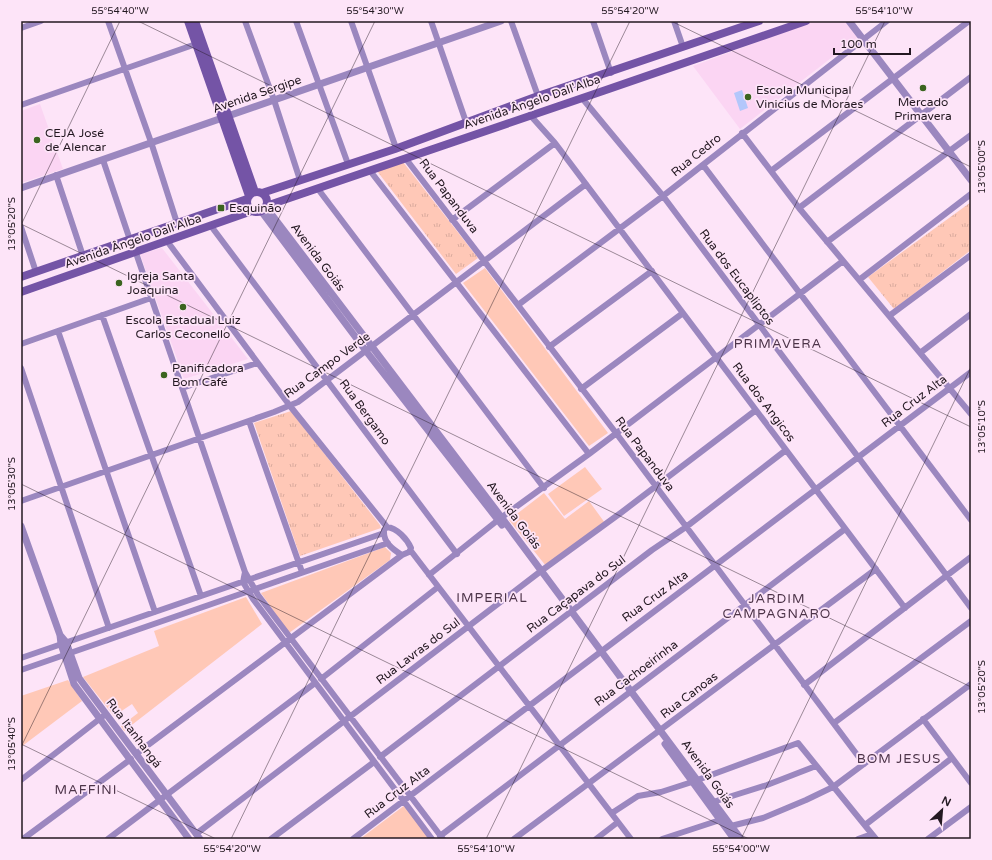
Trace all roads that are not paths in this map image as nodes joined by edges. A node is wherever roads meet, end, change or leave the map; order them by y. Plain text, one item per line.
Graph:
1 (41, 21) edge
2 (108, 21) edge
3 (188, 21) edge
4 (195, 21) edge
5 (245, 21) edge
6 (296, 21) edge
7 (351, 21) edge
8 (431, 21) edge
9 (501, 21) edge
10 (511, 21) edge
11 (593, 21) edge
12 (674, 21) edge
13 (806, 21) edge
14 (849, 21) edge
15 (887, 21) edge
16 (969, 21) edge
17 (756, 22) edge
18 (21, 28) edge
19 (863, 40) junction
20 (438, 42) junction
21 (196, 44) junction
22 (683, 47) junction
23 (629, 66) junction
24 (367, 67) junction
25 (125, 68) junction
26 (611, 73) junction
27 (971, 77) edge
28 (893, 79) junction
29 (632, 80) junction
30 (579, 83) junction
31 (319, 85) junction
32 (538, 96) junction
33 (582, 98) junction
34 (274, 100) junction
35 (21, 105) edge
36 (530, 115) junction
37 (921, 115) junction
38 (225, 117) junction
39 (466, 122) junction
40 (742, 133) junction
41 (971, 135) edge
42 (151, 142) junction
43 (555, 143) junction
44 (396, 148) junction
45 (949, 151) junction
46 (374, 156) junction
47 (406, 159) junction
48 (103, 160) junction
49 (348, 164) junction
50 (703, 165) junction
51 (771, 171) junction
52 (371, 172) junction
53 (56, 175) junction
54 (300, 180) junction
55 (971, 180) edge
56 (586, 184) junction
57 (21, 188) edge
58 (318, 189) junction
59 (971, 194) edge
60 (253, 195) junction
61 (663, 196) junction
62 (264, 208) junction
63 (799, 208) junction
64 (252, 211) junction
65 (452, 220) junction
66 (177, 223) junction
67 (211, 226) junction
68 (21, 227) edge
69 (619, 229) junction
70 (130, 240) junction
71 (167, 241) junction
72 (827, 242) junction
73 (136, 253) junction
74 (971, 255) edge
75 (83, 256) junction
76 (485, 261) junction
77 (843, 261) junction
78 (652, 271) junction
79 (36, 272) junction
80 (21, 277) edge
81 (859, 280) junction
82 (456, 282) junction
83 (21, 292) edge
84 (800, 293) junction
85 (151, 298) junction
86 (518, 305) junction
87 (682, 313) junction
88 (971, 314) edge
89 (102, 315) junction
90 (413, 315) junction
91 (889, 316) junction
92 (759, 324) junction
93 (58, 331) junction
94 (21, 344) edge
95 (549, 347) junction
96 (369, 349) junction
97 (920, 353) junction
98 (715, 356) junction
99 (257, 362) junction
100 (21, 368) edge
101 (971, 372) edge
102 (328, 381) junction
103 (182, 388) junction
104 (949, 388) junction
105 (581, 389) junction
106 (290, 406) junction
107 (756, 410) junction
108 (971, 414) edge
109 (249, 421) junction
110 (900, 425) junction
111 (616, 433) junction
112 (200, 438) junction
113 (786, 450) junction
114 (589, 454) junction
115 (152, 455) junction
116 (858, 457) junction
117 (106, 471) junction
118 (655, 486) junction
119 (61, 487) junction
120 (544, 488) junction
121 (815, 489) junction
122 (21, 501) edge
123 (500, 519) junction
124 (971, 520) edge
125 (21, 526) edge
126 (686, 527) junction
127 (845, 529) junction
128 (385, 530) junction
129 (388, 543) junction
130 (410, 551) junction
131 (402, 554) junction
132 (457, 554) junction
133 (971, 557) edge
134 (299, 562) junction
135 (715, 566) junction
136 (876, 569) junction
137 (245, 572) junction
138 (302, 572) junction
139 (539, 572) junction
140 (429, 575) junction
141 (946, 576) junction
142 (250, 579) junction
143 (243, 582) junction
144 (438, 587) junction
145 (255, 589) junction
146 (248, 591) junction
147 (202, 596) junction
148 (256, 597) junction
149 (744, 605) junction
150 (906, 608) junction
151 (971, 608) edge
152 (155, 612) junction
153 (570, 613) junction
154 (971, 620) edge
155 (470, 626) junction
156 (109, 628) junction
157 (291, 638) junction
158 (64, 643) junction
159 (284, 643) junction
160 (774, 646) junction
161 (599, 652) junction
162 (67, 654) junction
163 (21, 658) edge
164 (500, 665) junction
165 (21, 670) edge
166 (321, 678) junction
167 (315, 683) junction
168 (804, 685) junction
169 (969, 685) edge
170 (629, 692) junction
171 (971, 693) edge
172 (529, 706) junction
173 (103, 715) junction
174 (349, 717) junction
175 (923, 719) junction
176 (343, 722) junction
177 (834, 723) junction
178 (658, 731) junction
179 (558, 744) junction
180 (134, 756) junction
181 (380, 757) junction
182 (952, 758) junction
183 (374, 762) junction
184 (864, 764) junction
185 (816, 766) junction
186 (21, 780) edge
187 (695, 781) junction
188 (588, 783) junction
189 (971, 783) edge
190 (833, 787) junction
191 (410, 796) junction
192 (164, 797) junction
193 (403, 801) junction
194 (713, 802) junction
195 (971, 808) edge
196 (612, 813) junction
197 (720, 820) junction
198 (618, 822) junction
199 (865, 825) junction
200 (731, 826) junction
201 (198, 836) edge
202 (874, 836) edge
203 (441, 837) edge
204 (188, 838) edge
205 (23, 839) edge
206 (108, 839) edge
207 (271, 839) edge
208 (353, 839) edge
209 (432, 839) edge
210 (514, 839) edge
211 (596, 839) edge
212 (631, 839) edge
213 (662, 839) edge
214 (734, 839) edge
215 (741, 839) edge
216 (858, 839) edge
217 (928, 839) edge

1 - 18 street
2 - 25 street
3 - 21 main road
4 - 38 main road
5 - 34 street
6 - 31 street
7 - 24 street
8 - 20 street
9 - 20 street, Avenida Sergipe
10 - 32 street
11 - 26 street
12 - 22 street
13 - 29 main road, Avenida Ângelo Dall'Alba
14 - 19 street
15 - 19 street, Rua Cedro
16 - 28 street
17 - 22 main road, Avenida Ângelo Dall'Alba
19 - 28 street
19 - 40 street, Rua Cedro
20 - 24 street, Avenida Sergipe
20 - 39 street
21 - 25 street
21 - 38 main road
22 - 23 main road, Avenida Ângelo Dall'Alba
23 - 26 main road, Avenida Ângelo Dall'Alba
23 - 29 main road
24 - 31 street, Avenida Sergipe
24 - 44 street
25 - 35 street
25 - 42 street
26 - 30 main road, Avenida Ângelo Dall'Alba
27 - 37 street
28 - 37 street
28 - 51 street
29 - 33 main road, Avenida Ângelo Dall'Alba
30 - 32 main road, Avenida Ângelo Dall'Alba
30 - 33 main road
31 - 34 street, Avenida Sergipe
31 - 49 street
32 - 39 main road, Avenida Ângelo Dall'Alba
33 - 36 main road, Avenida Ângelo Dall'Alba
33 - 61 street, Rua dos Eucapliptos
34 - 38 street, Avenida Sergipe
34 - 54 street
36 - 43 street, Rua dos Angicos
36 - 47 main road, Avenida Ângelo Dall'Alba
37 - 45 street
37 - 63 street
38 - 42 street, Avenida Sergipe
38 - 60 main road
39 - 44 main road, Avenida Ângelo Dall'Alba
40 - 50 street, Rua Cedro
40 - 51 street
41 - 45 street
42 - 48 street, Avenida Sergipe
42 - 66 street
43 - 56 street, Rua dos Angicos
43 - 65 street
44 - 46 main road, Avenida Ângelo Dall'Alba
45 - 55 street
45 - 72 street
46 - 49 main road, Avenida Ângelo Dall'Alba
46 - 52 main road
47 - 52 main road, Avenida Ângelo Dall'Alba
47 - 65 street, Rua Papanduva
48 - 53 street, Avenida Sergipe
48 - 70 street
49 - 54 main road, Avenida Ângelo Dall'Alba
50 - 61 street, Rua Cedro
50 - 84 street
51 - 63 street
52 - 58 main road, Avenida Ângelo Dall'Alba
52 - 82 street
53 - 57 street, Avenida Sergipe
53 - 75 street
54 - 60 main road, Avenida Ângelo Dall'Alba
56 - 69 street, Rua dos Angicos
56 - 76 street, Rua Campo Verde
58 - 62 main road, Avenida Ângelo Dall'Alba
58 - 90 street
59 - 81 street
60 - 62 main road
60 - 64 main road
60 - 66 main road, Avenida Ângelo Dall'Alba
61 - 69 street, Rua Cedro
61 - 92 street, Rua dos Eucapliptos
62 - 64 main road, Avenida Ângelo Dall'Alba
62 - 96 street, Avenida Goiás
63 - 72 street
64 - 67 main road, Avenida Ângelo Dall'Alba
65 - 76 street, Rua Papanduva
66 - 70 main road, Avenida Ângelo Dall'Alba
67 - 71 main road, Avenida Ângelo Dall'Alba
67 - 102 street, Rua Bergamo
68 - 79 street
69 - 78 street, Rua dos Angicos
69 - 86 street, Rua Cedro
70 - 73 main road
70 - 75 main road, Avenida Ângelo Dall'Alba
71 - 73 main road, Avenida Ângelo Dall'Alba
71 - 99 street
72 - 77 street
73 - 83 main road, Avenida Ângelo Dall'Alba
73 - 85 street
74 - 91 street
75 - 79 main road, Avenida Ângelo Dall'Alba
76 - 82 street, Rua Campo Verde
76 - 86 street, Rua Papanduva
77 - 81 street
77 - 84 street
78 - 87 street, Rua dos Angicos
78 - 95 street
79 - 80 main road, Avenida Ângelo Dall'Alba
81 - 91 street
82 - 90 street, Rua Campo Verde
82 - 114 street
84 - 92 street
84 - 110 street
85 - 89 street
85 - 103 street
86 - 95 street, Rua Papanduva
87 - 98 street, Rua dos Angicos
87 - 105 street
88 - 97 street
89 - 93 street
89 - 115 street
90 - 96 street, Rua Campo Verde
90 - 120 street
91 - 97 street
92 - 98 street
92 - 116 street, Rua dos Eucapliptos
93 - 94 street
93 - 117 street
95 - 105 street, Rua Papanduva
96 - 102 street, Rua Campo Verde
96 - 123 street, Avenida Goiás
97 - 104 street
98 - 107 street, Rua dos Angicos
98 - 111 street
99 - 103 street
99 - 106 street
100 - 119 street
101 - 104 street, Rua Cruz Alta
102 - 106 street, Rua Campo Verde
102 - 132 street, Rua Bergamo
103 - 112 street
104 - 108 street
104 - 110 street, Rua Cruz Alta
105 - 111 street, Rua Papanduva
106 - 109 street, Rua Campo Verde
106 - 128 street
107 - 113 street, Rua dos Angicos
107 - 118 street, Rua Lavras do Sul
109 - 112 street, Rua Campo Verde
109 - 134 street
110 - 116 street, Rua Cruz Alta
110 - 124 street
111 - 114 street
111 - 118 street, Rua Papanduva
112 - 115 street, Rua Campo Verde
112 - 137 street
113 - 121 street, Rua dos Angicos
113 - 126 street, Rua Caçapava do Sul
114 - 120 street
115 - 117 street, Rua Campo Verde
115 - 147 street
116 - 121 street, Rua Cruz Alta
116 - 141 street, Rua dos Eucapliptos
117 - 119 street, Rua Campo Verde
117 - 152 street
118 - 126 street, Rua Papanduva
118 - 139 street, Rua Lavras do Sul
119 - 122 street, Rua Campo Verde
119 - 156 street
120 - 123 street
121 - 127 street, Rua dos Angicos
121 - 135 street, Rua Cruz Alta
123 - 132 street
123 - 139 street, Avenida Goiás
125 - 158 street, Rua Itanhangá
126 - 135 street, Rua Papanduva
126 - 153 street, Rua Caçapava do Sul
127 - 136 street, Rua dos Angicos
127 - 149 street, Rua Cachoeirinha
128 - 129 street
128 - 130 street
128 - 134 street
129 - 131 street
129 - 138 street
130 - 131 street
130 - 140 street
131 - 157 street
132 - 140 street
133 - 141 street
134 - 138 street
134 - 142 street
135 - 149 street, Rua Papanduva
135 - 161 street, Rua Cruz Alta
136 - 150 street, Rua dos Angicos
136 - 160 street, Rua Canoas
137 - 142 street
137 - 143 street
138 - 145 street
139 - 153 street, Avenida Goiás
139 - 155 street, Rua Lavras do Sul
140 - 144 street
141 - 150 street
141 - 151 street, Rua dos Eucapliptos
142 - 143 street
142 - 145 street
143 - 146 street
143 - 147 street
144 - 155 street
144 - 166 street
145 - 146 street
145 - 148 street
146 - 148 street
146 - 162 street
147 - 152 street
148 - 157 street
148 - 159 street
149 - 160 street, Rua Papanduva
149 - 170 street, Rua Cachoeirinha
150 - 168 street
152 - 156 street
153 - 161 street, Avenida Goiás
153 - 164 street, Rua Caçapava do Sul
154 - 177 street
155 - 164 street
155 - 174 street, Rua Lavras do Sul
156 - 158 street
157 - 159 street
157 - 166 street
158 - 162 street, Rua Itanhangá
158 - 163 street
159 - 167 street
159 - 180 street
160 - 168 street, Rua Papanduva
160 - 178 street, Rua Canoas
161 - 170 street, Avenida Goiás
161 - 172 street, Rua Cruz Alta
162 - 165 street
162 - 173 street, Rua Itanhangá
164 - 172 street
164 - 181 street, Rua Caçapava do Sul
166 - 174 street
167 - 176 street
167 - 192 street
168 - 177 street, Rua Papanduva
169 - 171 street
169 - 175 street
170 - 178 street, Avenida Goiás
170 - 179 street, Rua Cachoeirinha
172 - 179 street
172 - 191 street, Rua Cruz Alta
173 - 180 street, Rua Itanhangá
173 - 186 street
174 - 176 street, Rua Lavras do Sul
174 - 181 street
175 - 182 street
175 - 184 street
176 - 183 street
176 - 201 street, Rua Lavras do Sul
177 - 184 street, Rua Papanduva
178 - 187 street, Avenida Goiás
178 - 188 street, Rua Canoas
179 - 188 street
179 - 203 street, Rua Cachoeirinha
180 - 192 street, Rua Itanhangá
180 - 205 street
181 - 191 street
182 - 189 street
182 - 199 street
183 - 193 street
183 - 207 street
184 - 190 street
185 - 187 street
185 - 190 street
185 - 194 street
187 - 194 street, Avenida Goiás
187 - 196 street
187 - 197 street, Avenida Goiás
188 - 196 street
188 - 210 street, Rua Canoas
190 - 199 street
190 - 200 street
191 - 193 street, Rua Cruz Alta
191 - 203 street
192 - 201 street, Rua Itanhangá
192 - 204 street, Rua Itanhangá
192 - 206 street
193 - 208 street, Rua Cruz Alta
193 - 209 street
194 - 200 street, Avenida Goiás
195 - 217 street
196 - 198 street
197 - 213 street
197 - 214 street, Avenida Goiás
198 - 211 street
198 - 212 street
199 - 202 street
200 - 215 street, Avenida Goiás
202 - 216 street

